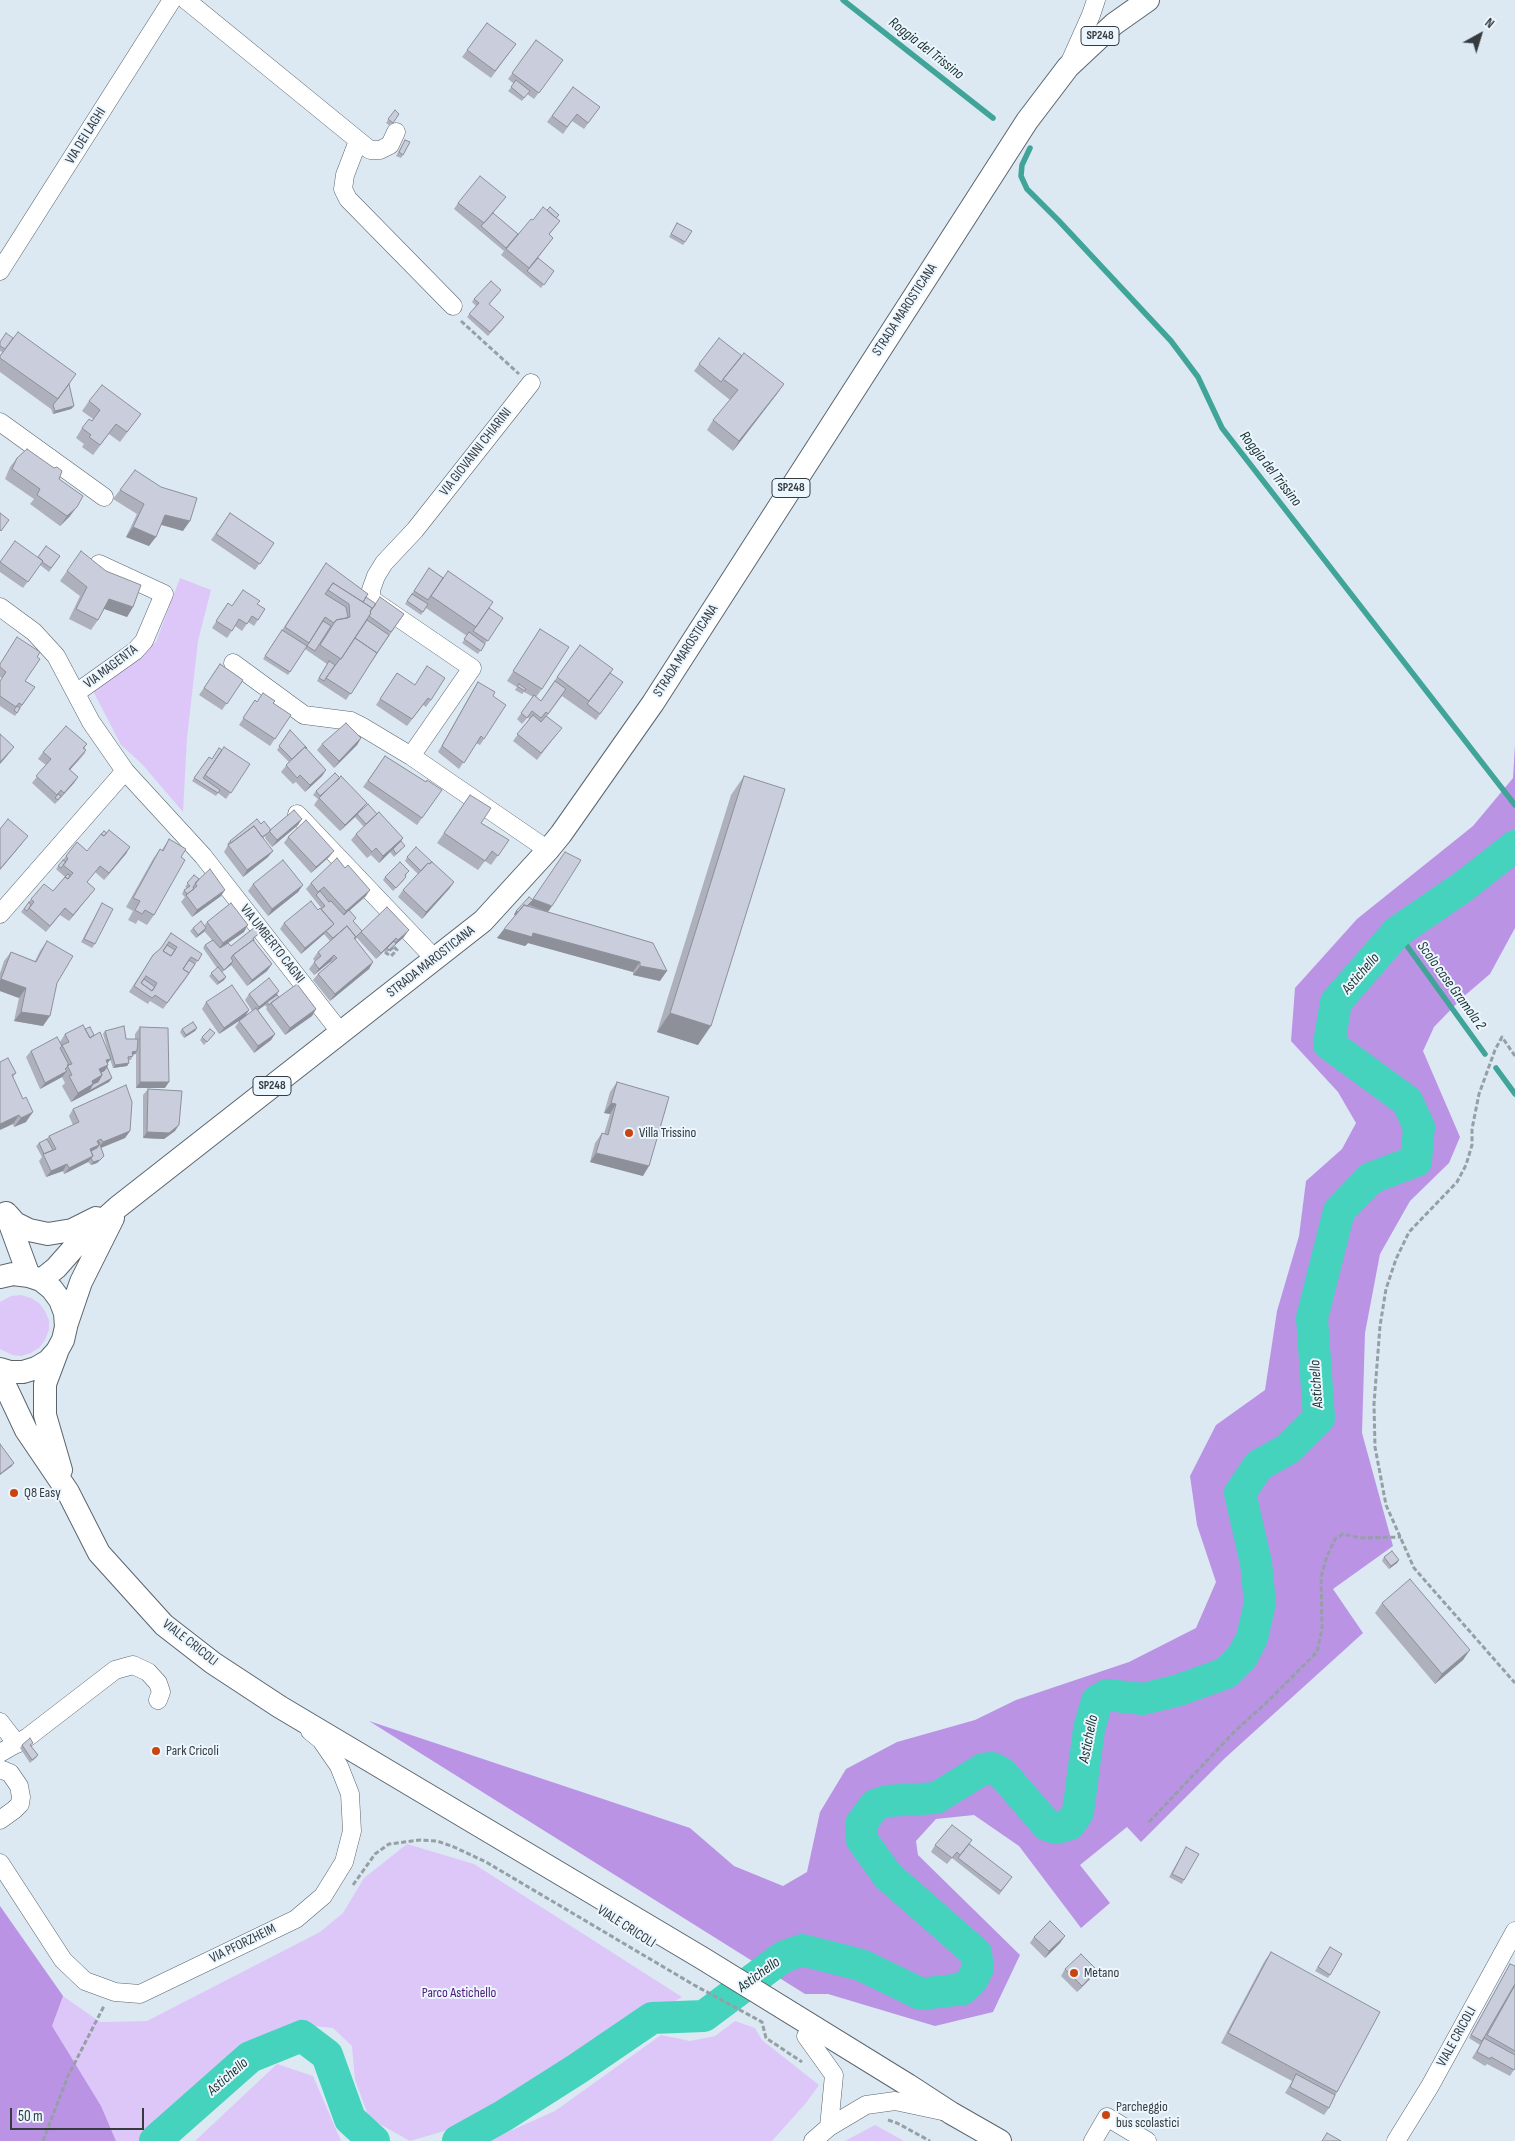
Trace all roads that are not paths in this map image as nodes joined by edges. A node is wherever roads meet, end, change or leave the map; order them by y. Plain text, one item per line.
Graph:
1 (172, 0) edge
2 (186, 0) edge
3 (1096, 0) edge
4 (1136, 2) edge
5 (1068, 67) junction
6 (396, 132) dead end
7 (358, 140) junction
8 (0, 271) edge
9 (453, 306) road end
10 (531, 383) road end
11 (0, 422) edge
12 (104, 497) dead end
13 (99, 564) edge
14 (0, 607) edge
15 (233, 662) dead end
16 (76, 693) junction
17 (411, 756) junction
18 (125, 771) junction
19 (297, 814) edge
20 (548, 850) junction
21 (203, 856) joint
22 (0, 914) edge
23 (435, 959) junction
24 (341, 1033) junction
25 (118, 1208) junction
26 (4, 1210) edge
27 (0, 1277) edge
28 (35, 1278) junction
29 (66, 1327) junction
30 (57, 1351) junction
31 (0, 1369) edge
32 (0, 1375) edge
33 (68, 1492) junction
34 (158, 1700) dead end
35 (280, 1707) junction
36 (0, 1722) edge
37 (6, 1749) edge
38 (0, 1769) edge
39 (0, 1820) edge
40 (0, 1863) edge
41 (1515, 1931) edge
42 (760, 2009) junction
43 (806, 2036) junction
44 (908, 2085) junction
45 (951, 2113) junction
46 (829, 2127) junction
47 (813, 2141) edge
48 (1000, 2141) edge
49 (1093, 2141) edge
50 (1147, 2141) edge
51 (1396, 2141) edge

1 - 8 street, VIA DEI LAGHI
2 - 7 street
3 - 5 street
4 - 5 main road, STRADA MAROSTICANA / SP248
5 - 20 main road, STRADA MAROSTICANA / SP248
6 - 7 street
7 - 9 street
10 - 17 street, VIA GIOVANNI CHIARINI
11 - 12 street
13 - 16 street, VIA MAGENTA
14 - 16 street, VIA MAGENTA
15 - 17 street
16 - 18 street, VIA MAGENTA
17 - 20 street
18 - 21 street, VIA MAGENTA
18 - 22 street
19 - 23 street
20 - 23 main road, STRADA MAROSTICANA / SP248
21 - 24 street, VIA UMBERTO CAGNI
23 - 24 main road, STRADA MAROSTICANA / SP248
24 - 25 main road, STRADA MAROSTICANA / SP248
25 - 26 main road, STRADA MAROSTICANA
25 - 28 main road, STRADA MAROSTICANA / SP248
25 - 29 main road, STRADA MAROSTICANA / SP248
26 - 28 main road
27 - 28 main road
28 - 29 main road
29 - 30 main road, SP248
30 - 31 main road, SP248
30 - 33 main road, VIALE CRICOLI
32 - 33 main road, VIALE CRICOLI
33 - 35 main road, VIALE CRICOLI
34 - 37 street
35 - 40 street, VIA PFORZHEIM
35 - 42 main road, VIALE CRICOLI
36 - 37 street
38 - 39 street
41 - 51 street, VIALE CRICOLI
42 - 43 main road, VIALE CRICOLI
42 - 44 main road, VIALE CRICOLI
43 - 44 main road, VIALE CRICOLI
43 - 46 street
44 - 45 main road, VIALE CRICOLI
45 - 46 street
45 - 48 main road, VIALE CRICOLI
46 - 47 street
49 - 50 street

